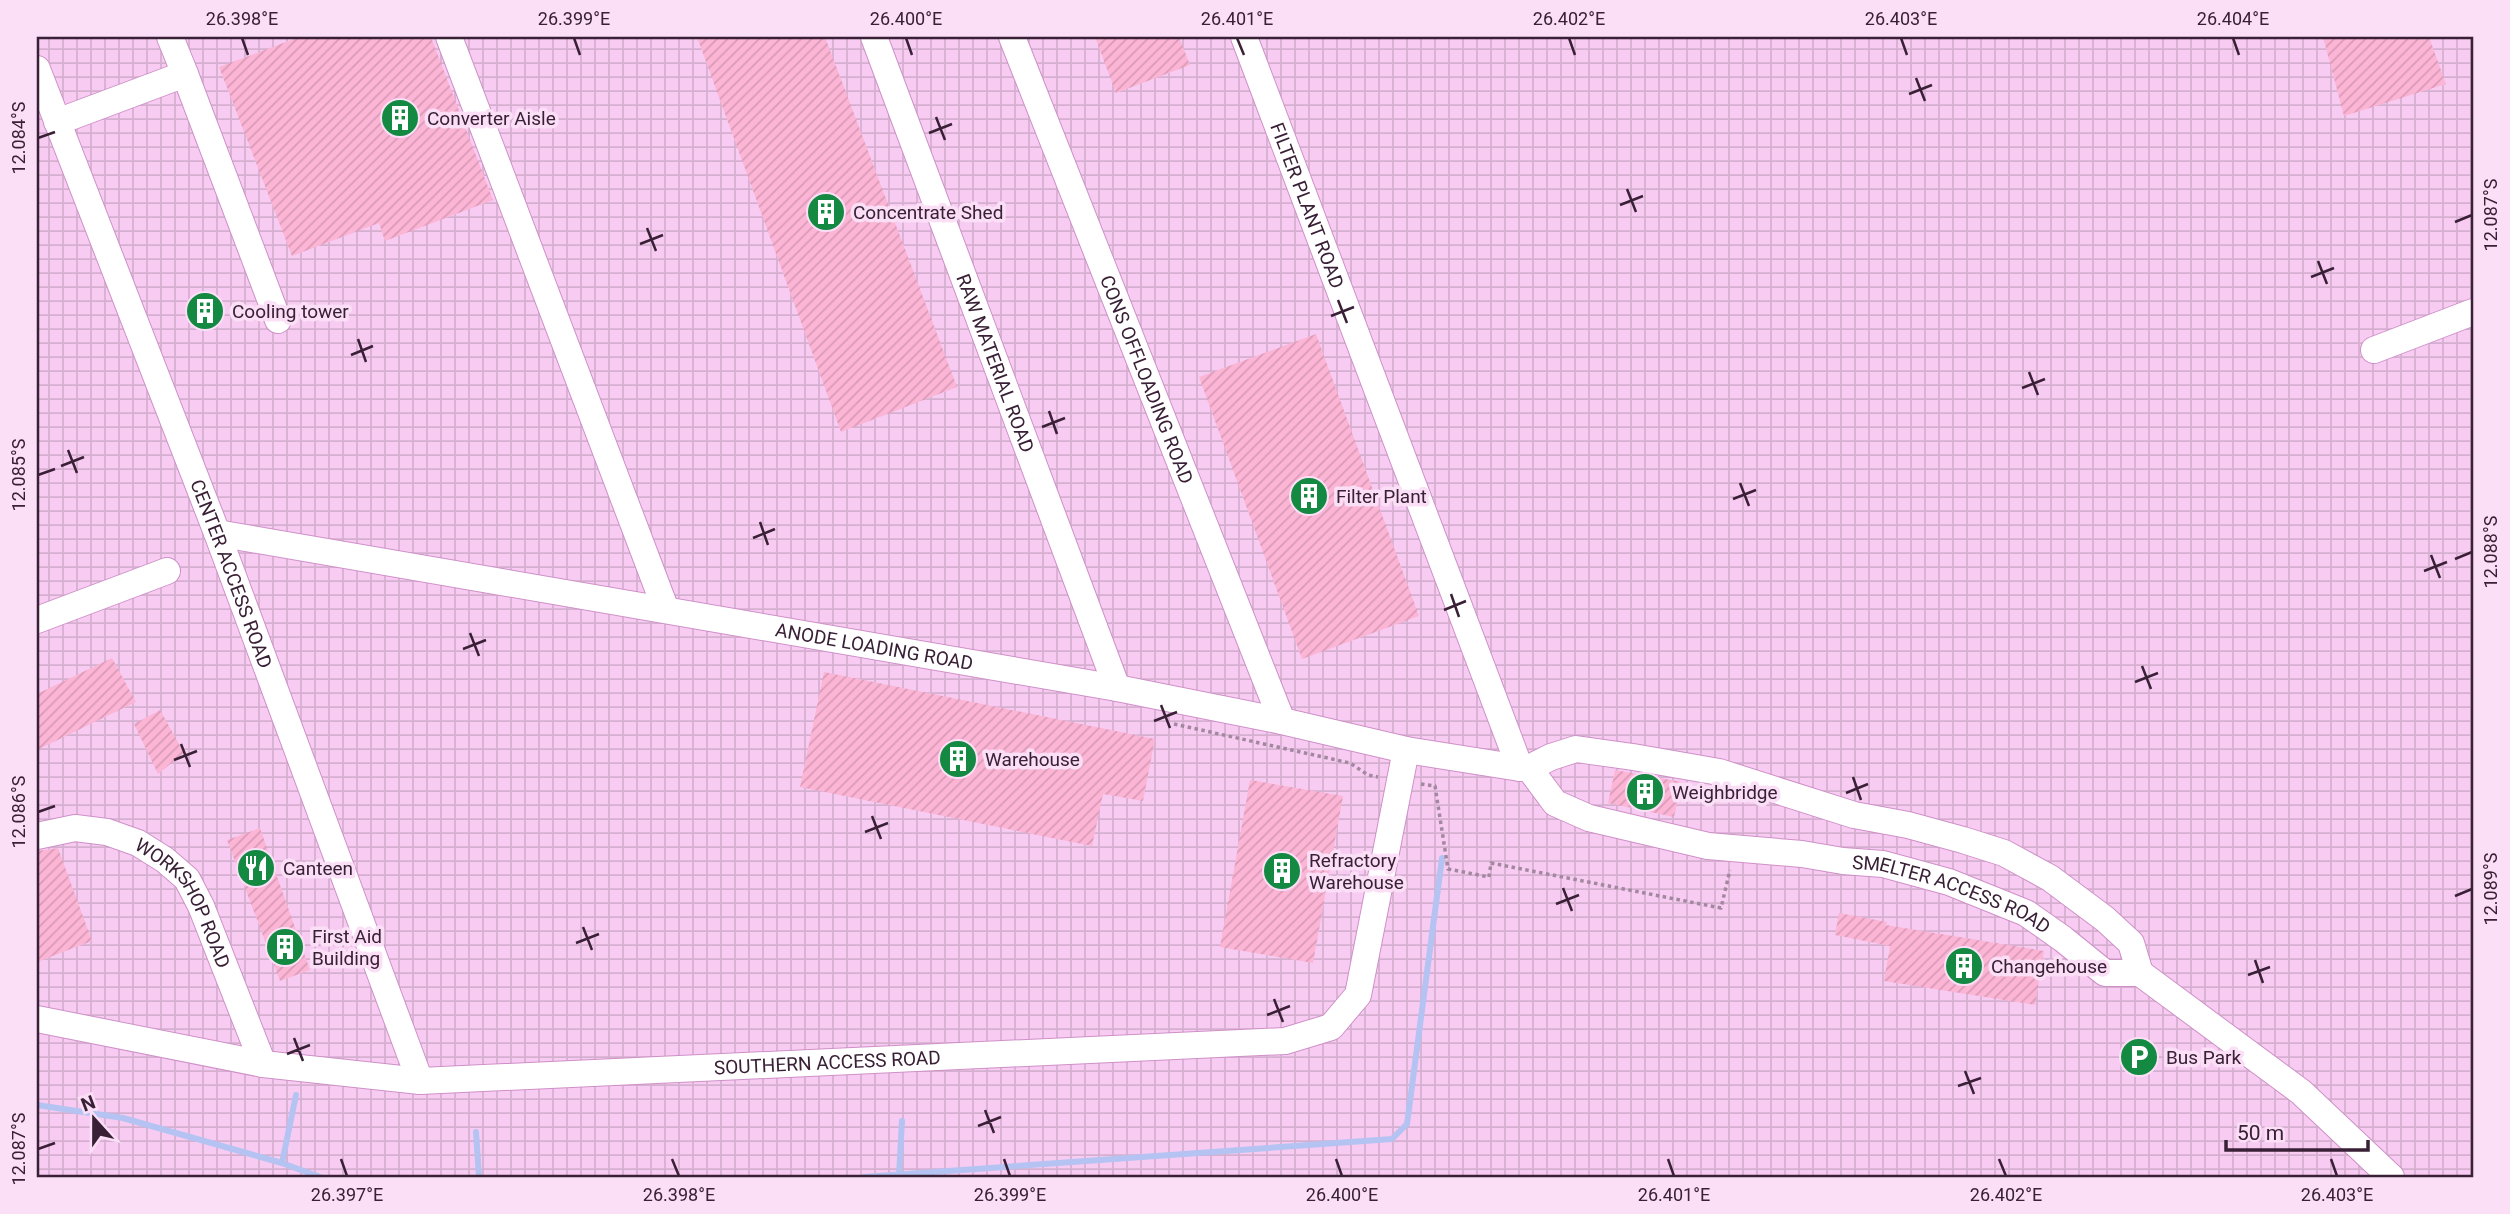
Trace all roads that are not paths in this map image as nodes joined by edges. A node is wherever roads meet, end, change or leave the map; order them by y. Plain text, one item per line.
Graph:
1 (170, 37) edge
2 (449, 37) edge
3 (874, 37) edge
4 (1012, 37) edge
5 (1244, 37) edge
6 (37, 69) edge
7 (184, 74) junction
8 (57, 122) junction
9 (2473, 312) edge
10 (278, 320) dead end
11 (2374, 349) dead end
12 (217, 533) junction
13 (167, 571) dead end
14 (666, 611) junction
15 (37, 620) edge
16 (1117, 688) junction
17 (1282, 721) junction
18 (1406, 750) junction
19 (1524, 768) junction
20 (37, 836) edge
21 (2140, 972) junction
22 (37, 1019) edge
23 (262, 1064) junction
24 (421, 1082) junction
25 (2391, 1177) edge

1 - 7 lane
2 - 14 lane
3 - 16 lane, RAW MATERIAL ROAD
4 - 17 lane, CONS OFFLOADING ROAD
5 - 19 lane, FILTER PLANT ROAD
6 - 8 lane, CENTER ACCESS ROAD
7 - 8 lane
7 - 10 lane
8 - 12 lane, CENTER ACCESS ROAD
9 - 11 lane
12 - 14 lane, ANODE LOADING ROAD
12 - 24 lane, CENTER ACCESS ROAD
13 - 15 lane
14 - 16 lane, ANODE LOADING ROAD
16 - 17 lane, ANODE LOADING ROAD
17 - 18 lane, ANODE LOADING ROAD
18 - 19 lane, ANODE LOADING ROAD
18 - 24 lane, SOUTHERN ACCESS ROAD
19 - 21 lane, SMELTER ACCESS ROAD
19 - 21 lane
20 - 23 lane, WORKSHOP ROAD
21 - 25 lane
22 - 23 lane, SOUTHERN ACCESS ROAD
23 - 24 lane, SOUTHERN ACCESS ROAD

